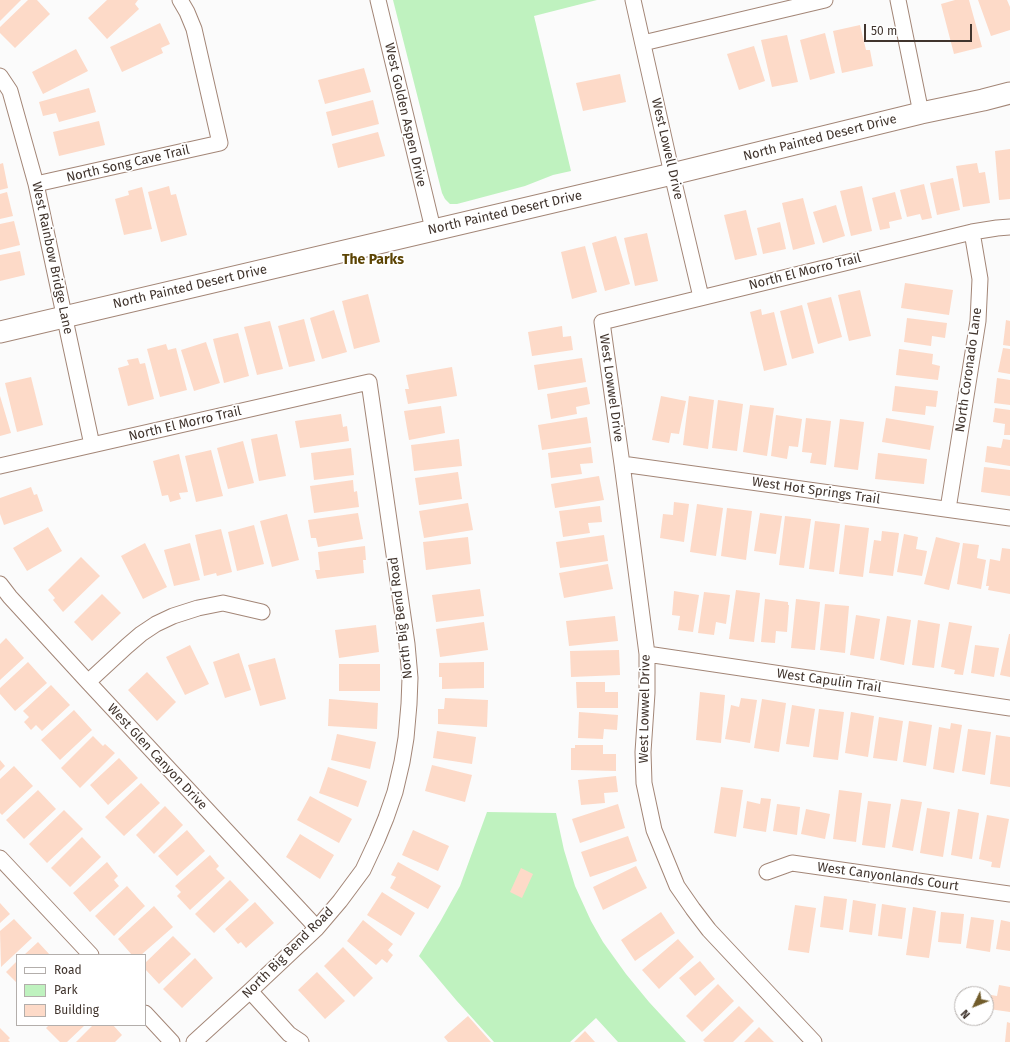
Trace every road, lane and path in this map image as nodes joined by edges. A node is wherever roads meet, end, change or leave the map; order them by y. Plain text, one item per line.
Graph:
1 (180, 0) edge
2 (378, 0) edge
3 (633, 0) edge
4 (825, 0) edge
5 (898, 0) edge
6 (643, 43) junction
7 (0, 76) edge
8 (1010, 93) edge
9 (921, 113) junction
10 (672, 174) junction
11 (36, 184) junction
12 (1010, 227) edge
13 (433, 229) junction
14 (972, 232) junction
15 (701, 297) junction
16 (65, 317) junction
17 (602, 322) joint
18 (0, 332) edge
19 (369, 382) joint
20 (92, 444) junction
21 (622, 464) junction
22 (0, 466) edge
23 (948, 509) junction
24 (1010, 518) edge
25 (0, 584) edge
26 (262, 612) dead end
27 (647, 654) junction
28 (88, 682) junction
29 (1010, 708) edge
30 (0, 858) edge
31 (767, 872) dead end
32 (1010, 894) edge
33 (317, 928) junction
34 (90, 954) edge
35 (250, 991) junction
36 (146, 1014) edge
37 (172, 1042) edge
38 (194, 1042) edge
39 (300, 1042) edge
40 (814, 1042) edge

1 - 11 street, North Song Cave Trail
2 - 13 street, West Golden Aspen Drive
3 - 6 street, West Lowell Drive
4 - 6 street
5 - 9 street
6 - 10 street, West Lowell Drive
7 - 11 street, West Rainbow Bridge Lane
8 - 9 street, North Painted Desert Drive
9 - 10 street, North Painted Desert Drive
10 - 13 street, North Painted Desert Drive
10 - 15 street, West Lowell Drive
11 - 16 street, West Rainbow Bridge Lane
12 - 14 street, North El Morro Trail
13 - 16 street, North Painted Desert Drive
14 - 15 street, North El Morro Trail
14 - 23 street, North Coronado Lane
15 - 17 street, North El Morro Trail
16 - 18 street, North Painted Desert Drive
16 - 20 street, West Rainbow Bridge Lane
17 - 21 street, West Lowwel Drive
19 - 20 street, North El Morro Trail
19 - 33 street, North Big Bend Road
20 - 22 street, North El Morro Trail
21 - 23 street, West Hot Springs Trail
21 - 27 street, West Lowwel Drive
23 - 24 street, West Hot Springs Trail
25 - 28 street, West Glen Canyon Drive
26 - 28 street
27 - 29 street, West Capulin Trail
27 - 40 street, West Lowwel Drive
28 - 33 street, West Glen Canyon Drive
30 - 34 street
31 - 32 street, West Canyonlands Court
33 - 35 street, North Big Bend Road
35 - 38 street, North Big Bend Road
35 - 39 street
36 - 37 street

